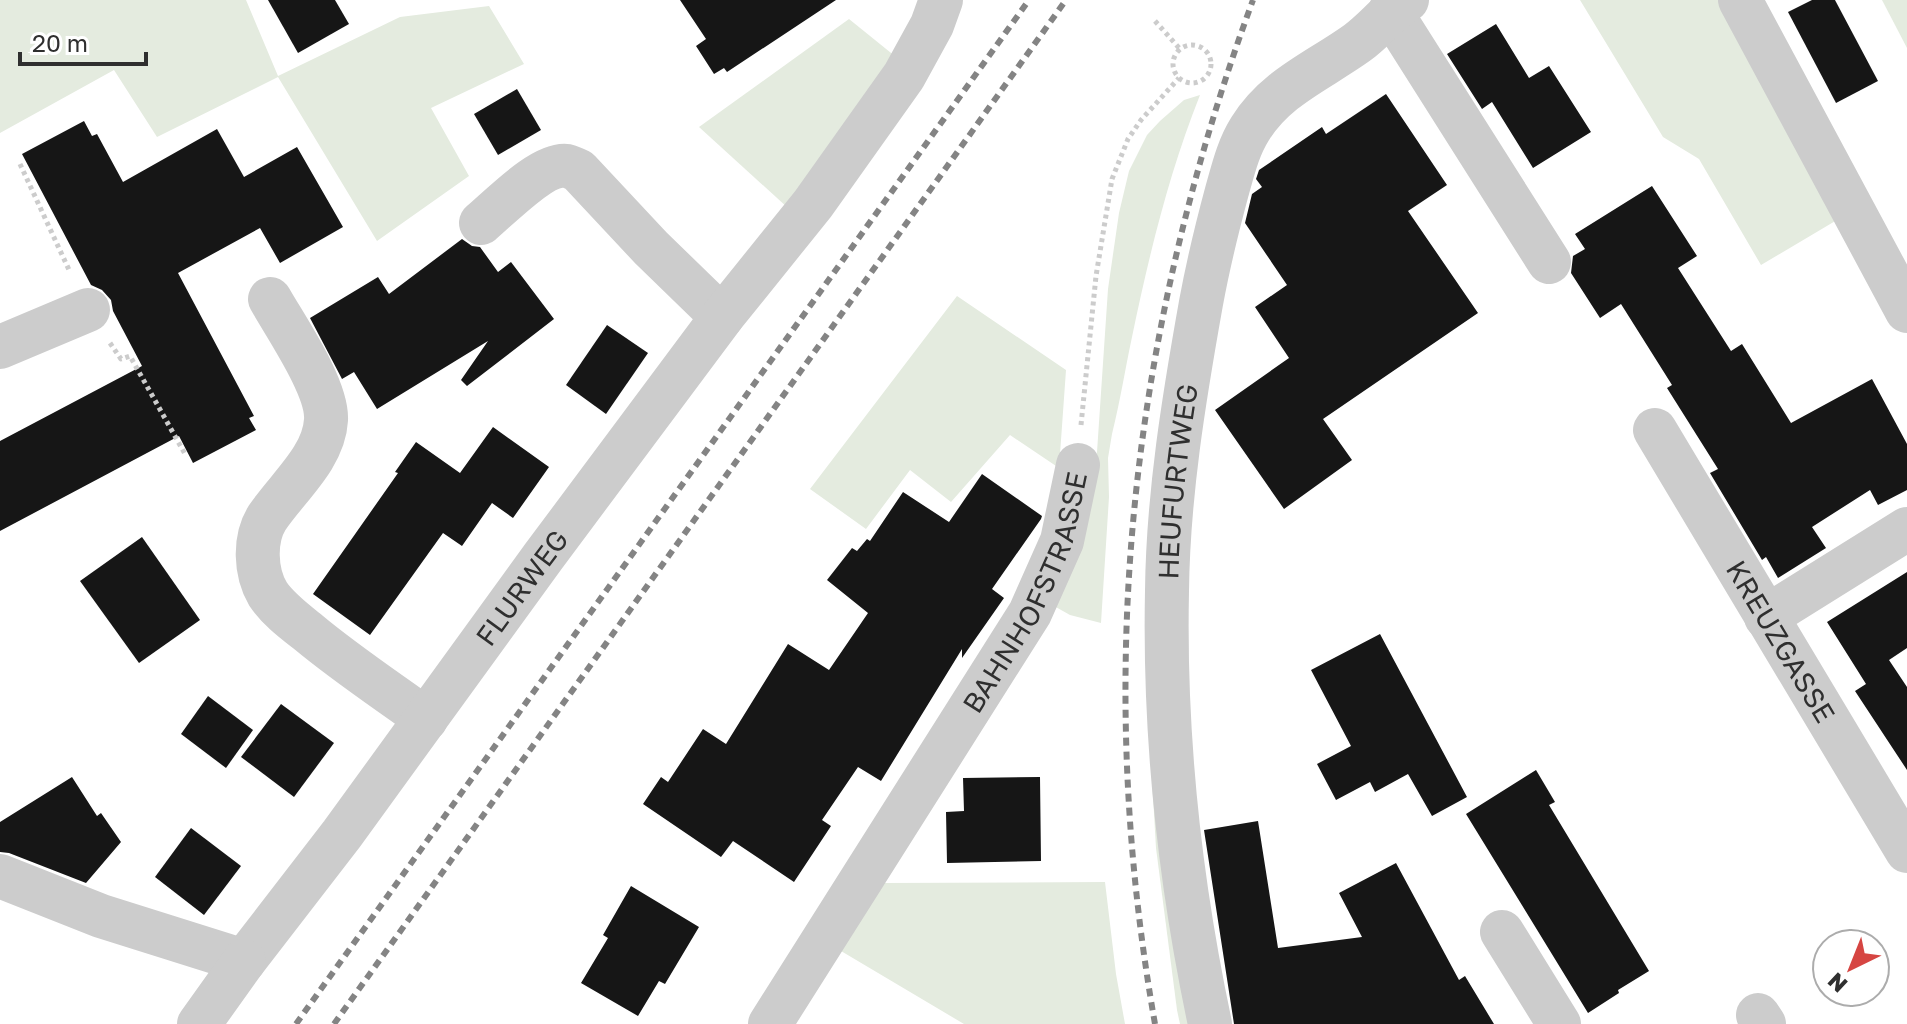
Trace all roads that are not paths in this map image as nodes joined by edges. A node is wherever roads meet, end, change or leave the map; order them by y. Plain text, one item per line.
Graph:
1 (941, 0) edge
2 (1740, 0) edge
3 (1398, 6) edge
4 (481, 223) dead end
5 (1549, 262) dead end
6 (270, 299) dead end
7 (88, 310) dead end
8 (1907, 311) edge
9 (722, 317) junction
10 (0, 347) edge
11 (1655, 430) dead end
12 (1078, 465) road end
13 (1907, 529) edge
14 (1766, 617) junction
15 (426, 719) junction
16 (1907, 851) edge
17 (0, 876) edge
18 (1502, 932) dead end
19 (244, 961) junction
20 (199, 1024) edge
21 (770, 1024) edge
22 (1210, 1024) edge
23 (1559, 1024) edge

1 - 9 street, FLURWEG
2 - 8 street
3 - 5 street
3 - 22 street, HEUFURTWEG
4 - 9 street
6 - 15 street
7 - 10 street
9 - 15 street, FLURWEG
11 - 14 street, KREUZGASSE
12 - 21 street, BAHNHOFSTRASSE
13 - 14 street
14 - 16 street, KREUZGASSE
15 - 19 street, FLURWEG
17 - 19 street
18 - 23 street
19 - 20 street, FLURWEG

